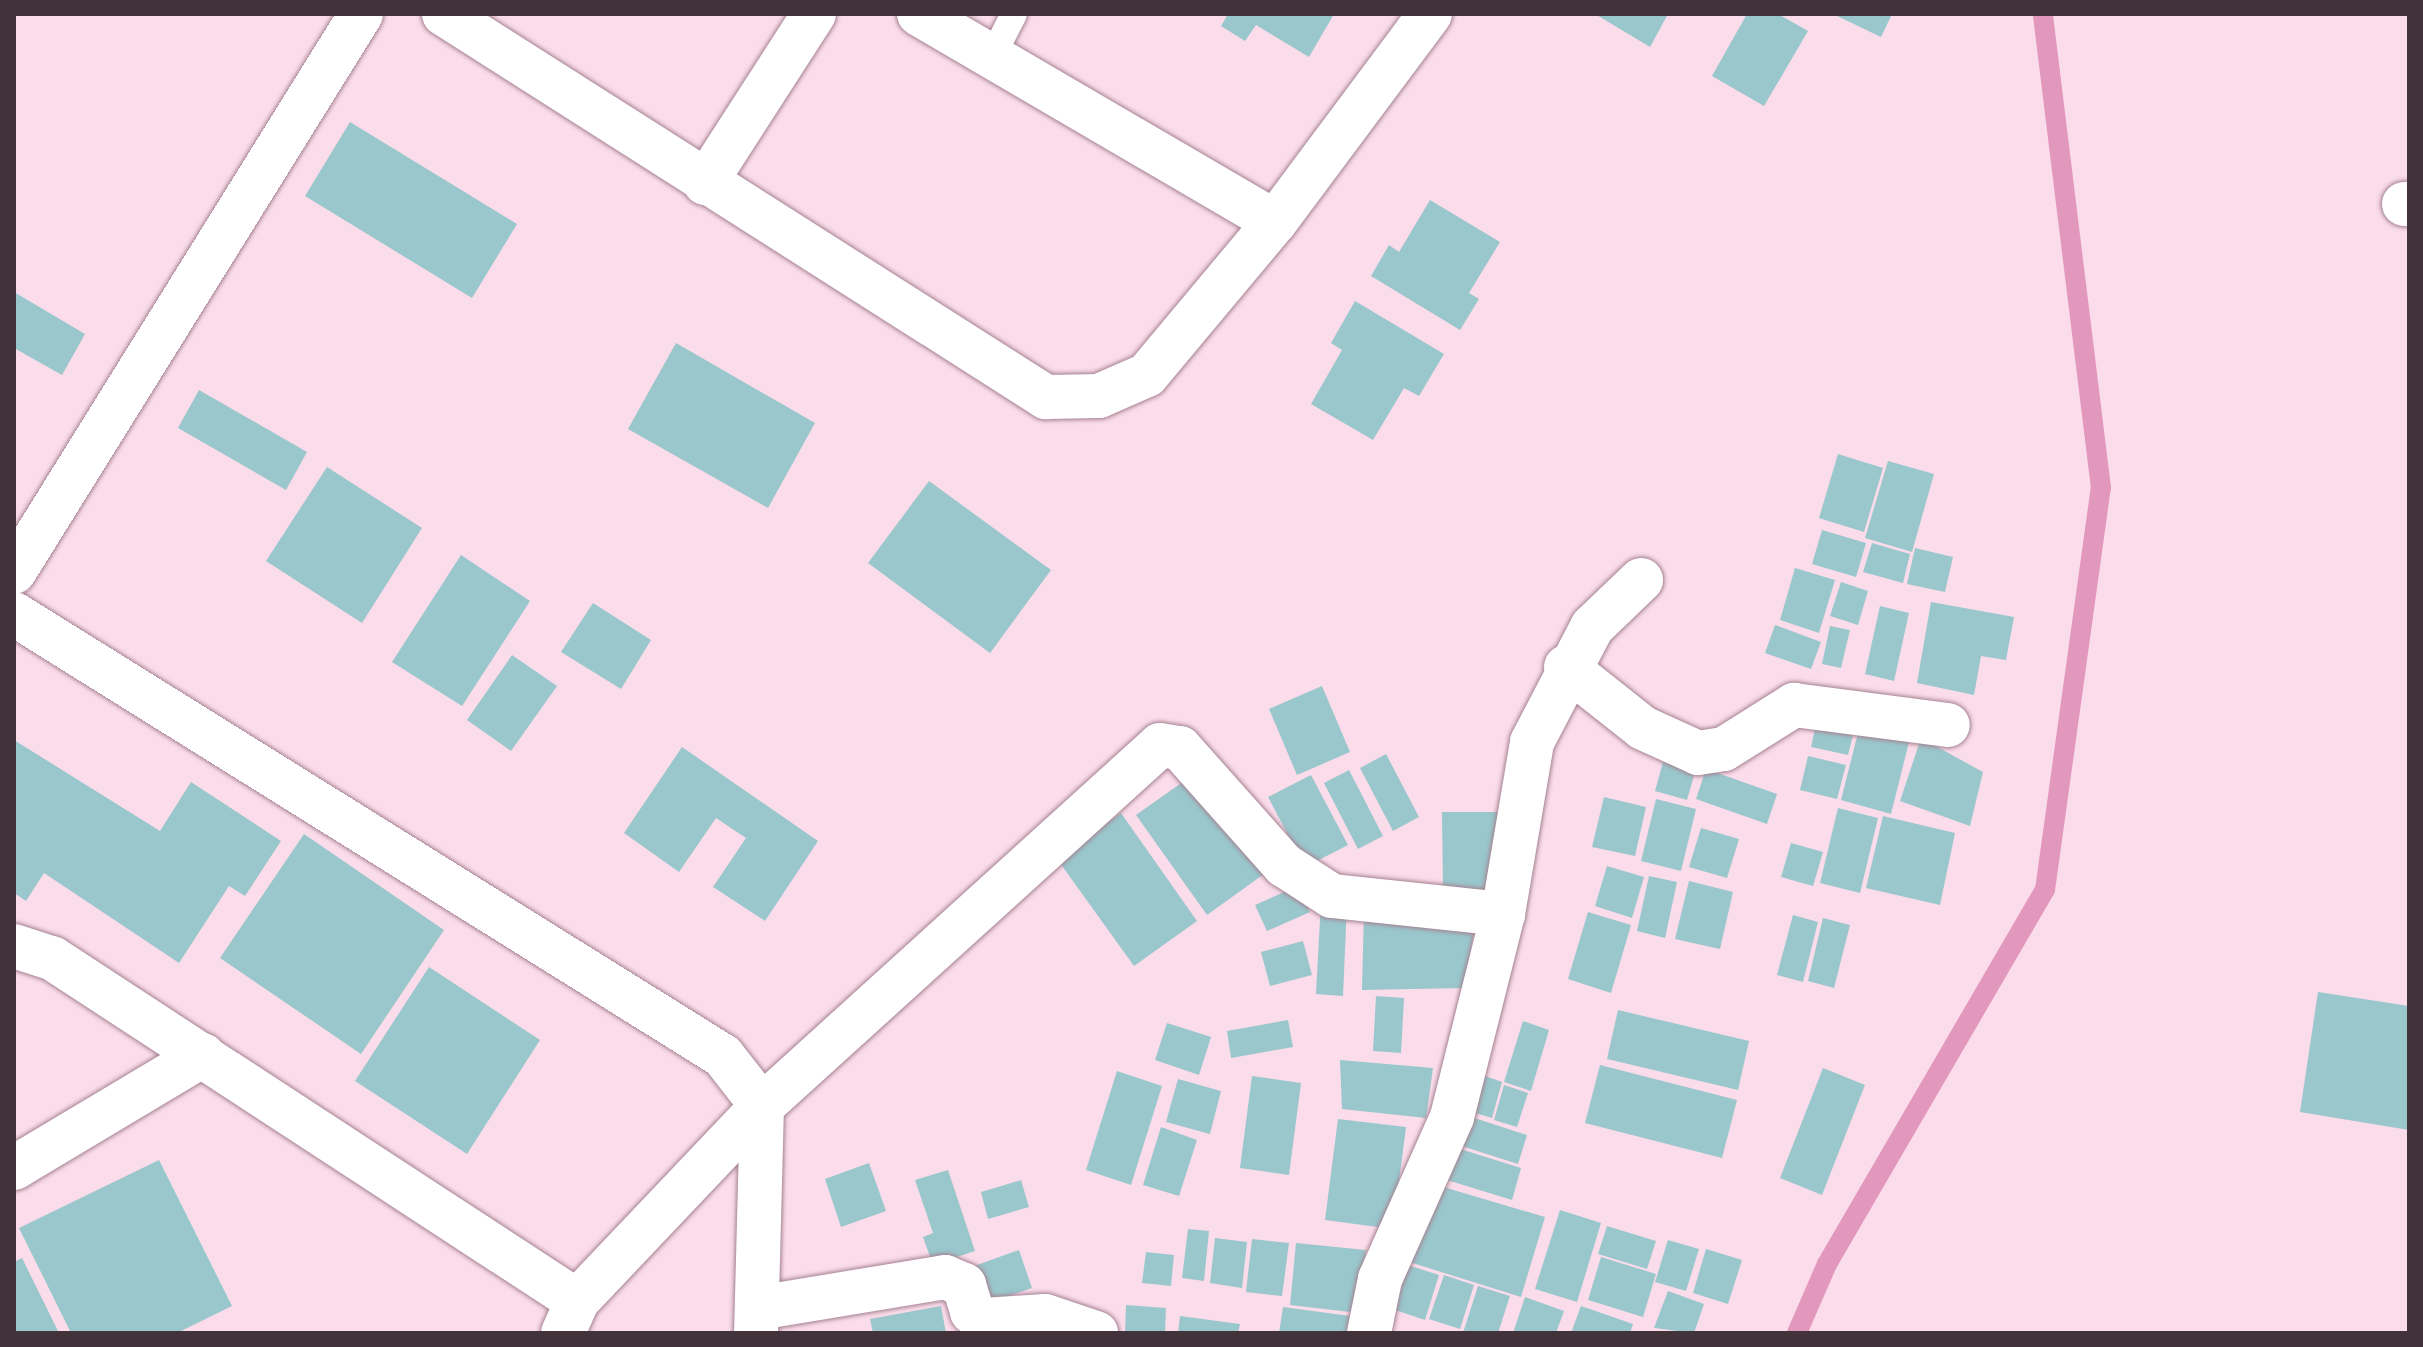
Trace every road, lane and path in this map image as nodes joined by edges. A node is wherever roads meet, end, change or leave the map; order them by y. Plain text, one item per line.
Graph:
1 (361, 14) edge
2 (444, 14) edge
3 (814, 14) edge
4 (919, 14) edge
5 (1014, 14) edge
6 (1430, 14) edge
7 (992, 57) junction
8 (705, 183) junction
9 (1275, 222) junction
10 (14, 572) edge
11 (1641, 580) dead end
12 (14, 614) edge
13 (1566, 667) junction
14 (1948, 725) dead end
15 (1503, 914) junction
16 (14, 946) edge
17 (203, 1055) junction
18 (762, 1106) junction
19 (14, 1168) edge
20 (570, 1317) edge
21 (757, 1321) edge
22 (1096, 1333) edge
23 (1369, 1333) edge

1 - 10 street
2 - 8 street
3 - 8 street
4 - 7 street
5 - 7 lane
6 - 9 street
7 - 9 street
8 - 9 street
11 - 13 street
12 - 18 street
13 - 14 street
13 - 15 street
15 - 18 street
15 - 23 street
16 - 17 street
17 - 19 street
17 - 20 street
18 - 20 street
18 - 21 street
21 - 22 street

